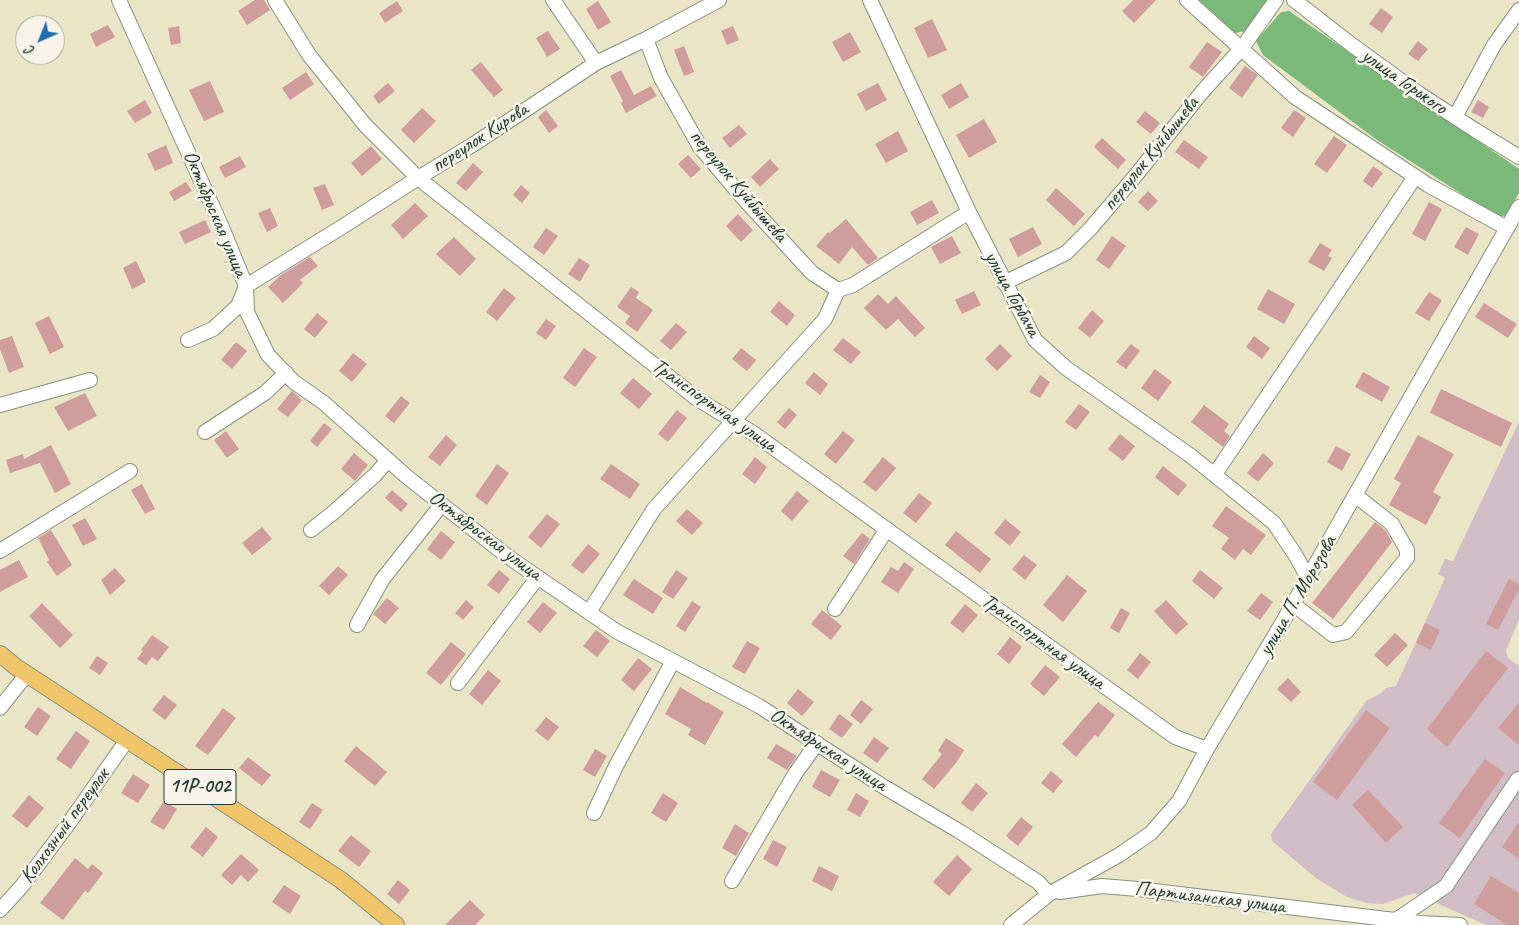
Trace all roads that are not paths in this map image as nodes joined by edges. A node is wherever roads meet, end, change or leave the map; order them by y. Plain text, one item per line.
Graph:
1 (118, 0) edge
2 (275, 0) edge
3 (553, 0) edge
4 (719, 0) edge
5 (870, 0) edge
6 (1188, 0) edge
7 (1276, 0) edge
8 (1294, 0) edge
9 (1519, 10) edge
10 (646, 39) junction
11 (1242, 48) junction
12 (596, 63) junction
13 (1455, 117) junction
14 (1519, 157) edge
15 (1415, 177) junction
16 (418, 178) junction
17 (1519, 207) edge
18 (969, 212) junction
19 (1507, 228) junction
20 (1004, 283) junction
21 (246, 286) junction
22 (838, 290) junction
23 (188, 340) dead end
24 (286, 373) junction
25 (90, 380) dead end
26 (0, 405) edge
27 (734, 421) junction
28 (205, 432) dead end
29 (388, 460) junction
30 (130, 471) dead end
31 (1215, 474) junction
32 (1356, 494) junction
33 (442, 504) junction
34 (887, 529) junction
35 (311, 530) dead end
36 (0, 551) edge
37 (538, 577) junction
38 (1308, 578) junction
39 (1294, 604) junction
40 (835, 609) dead end
41 (589, 612) junction
42 (357, 626) dead end
43 (0, 654) edge
44 (673, 660) junction
45 (27, 674) junction
46 (458, 683) dead end
47 (0, 708) edge
48 (127, 740) junction
49 (817, 743) junction
50 (1207, 749) junction
51 (1518, 779) edge
52 (594, 813) dead end
53 (732, 880) dead end
54 (1049, 894) junction
55 (0, 910) edge
56 (1396, 920) junction
57 (396, 925) edge
58 (1011, 925) edge
59 (1460, 925) edge

1 - 21 street, Октябрьская улица
2 - 16 street, Транспортная улица
3 - 12 street
4 - 10 street, переулок Кирова
5 - 18 street, улица Горбача
6 - 11 street
7 - 11 street, переулок Куйбышева
8 - 13 street, улица Горького
9 - 13 street
10 - 12 street, переулок Кирова
10 - 22 street, переулок Куйбышева
11 - 15 street
11 - 20 street, переулок Куйбышева
12 - 16 street, переулок Кирова
13 - 14 street, улица Горького
15 - 19 street
15 - 31 street
16 - 21 street, переулок Кирова
16 - 27 street, Транспортная улица
17 - 19 street, улица П. Морозова
18 - 20 street, улица Горбача
18 - 22 street
19 - 32 street, улица П. Морозова
20 - 31 street, улица Горбача
21 - 23 street
21 - 24 street, Октябрьская улица
22 - 27 street
24 - 28 street
24 - 29 street, Октябрьская улица
25 - 26 street
27 - 34 street, Транспортная улица
27 - 41 street
29 - 33 street, Октябрьская улица
29 - 35 street
30 - 36 street
31 - 38 street, улица Горбача
32 - 38 street, улица П. Морозова
32 - 39 street
33 - 37 street, Октябрьская улица
33 - 42 street
34 - 40 street
34 - 50 street, Транспортная улица
37 - 41 street, Октябрьская улица
37 - 46 street
38 - 39 street, улица П. Морозова
39 - 50 street, улица П. Морозова
41 - 44 street, Октябрьская улица
43 - 45 main road, 11Р-002
44 - 49 street, Октябрьская улица
44 - 52 street
45 - 47 street
45 - 48 main road, 11Р-002
48 - 55 street, Колхозный переулок
48 - 57 main road, 11Р-002
49 - 53 street
49 - 54 street, Октябрьская улица
50 - 54 street, улица П. Морозова
51 - 56 street
54 - 56 street, Партизанская улица
54 - 58 street, улица П. Морозова
56 - 59 street, Партизанская улица

